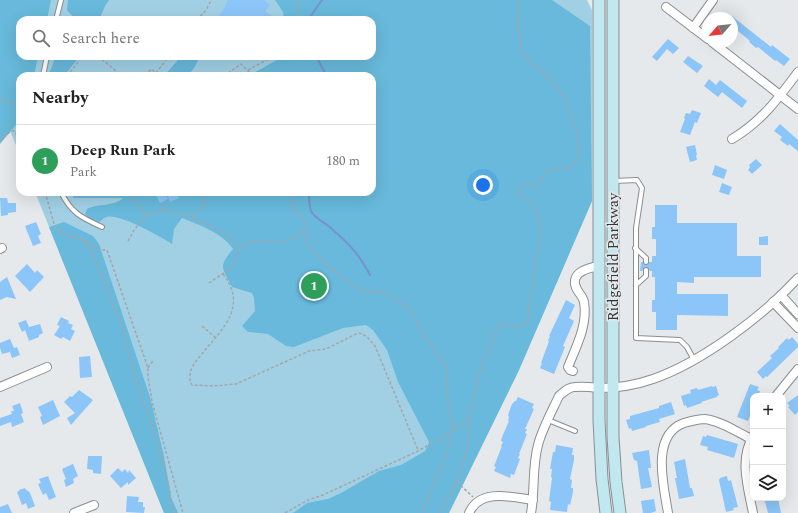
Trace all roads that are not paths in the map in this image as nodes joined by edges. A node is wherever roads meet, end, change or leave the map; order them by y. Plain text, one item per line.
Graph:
1 (61, 0) edge
2 (599, 0) edge
3 (613, 0) edge
4 (713, 0) edge
5 (666, 7) dead end
6 (57, 16) edge
7 (693, 28) junction
8 (702, 35) edge
9 (720, 48) edge
10 (46, 60) edge
11 (44, 72) edge
12 (798, 72) edge
13 (780, 96) junction
14 (798, 109) edge
15 (732, 139) dead end
16 (613, 181) junction
17 (63, 196) edge
18 (102, 227) dead end
19 (635, 248) junction
20 (646, 262) dead end
21 (600, 265) junction
22 (646, 270) dead end
23 (798, 278) edge
24 (636, 285) junction
25 (781, 296) junction
26 (773, 302) junction
27 (798, 314) edge
28 (798, 328) edge
29 (694, 360) junction
30 (47, 367) dead end
31 (798, 369) edge
32 (573, 371) dead end
33 (0, 387) edge
34 (613, 387) junction
35 (599, 388) junction
36 (778, 393) edge
37 (548, 420) junction
38 (575, 431) dead end
39 (750, 436) edge
40 (750, 443) edge
41 (533, 500) junction
42 (94, 505) dead end
43 (74, 513) edge
44 (469, 513) edge
45 (531, 513) edge
46 (606, 513) edge
47 (620, 513) edge
48 (668, 513) edge
49 (753, 513) edge

1 - 6 lane
2 - 21 main road, Ridgefield Parkway
3 - 16 main road, Ridgefield Parkway
4 - 7 street
5 - 7 street
7 - 8 street
9 - 13 street
10 - 11 lane
12 - 13 street
13 - 14 street
13 - 15 street
16 - 19 lane
16 - 34 main road, Ridgefield Parkway
17 - 18 lane
19 - 20 lane
19 - 24 lane
21 - 32 street
21 - 35 main road, Ridgefield Parkway
22 - 24 lane
23 - 25 street
24 - 29 lane
25 - 26 street
25 - 27 street
26 - 28 street
26 - 29 street
29 - 34 street
30 - 33 street
31 - 36 street
34 - 35 street
34 - 47 main road, Ridgefield Parkway
35 - 37 street
35 - 46 main road, Ridgefield Parkway
37 - 38 lane
37 - 41 street
39 - 48 street
40 - 49 street
41 - 44 street
41 - 45 street
42 - 43 street

